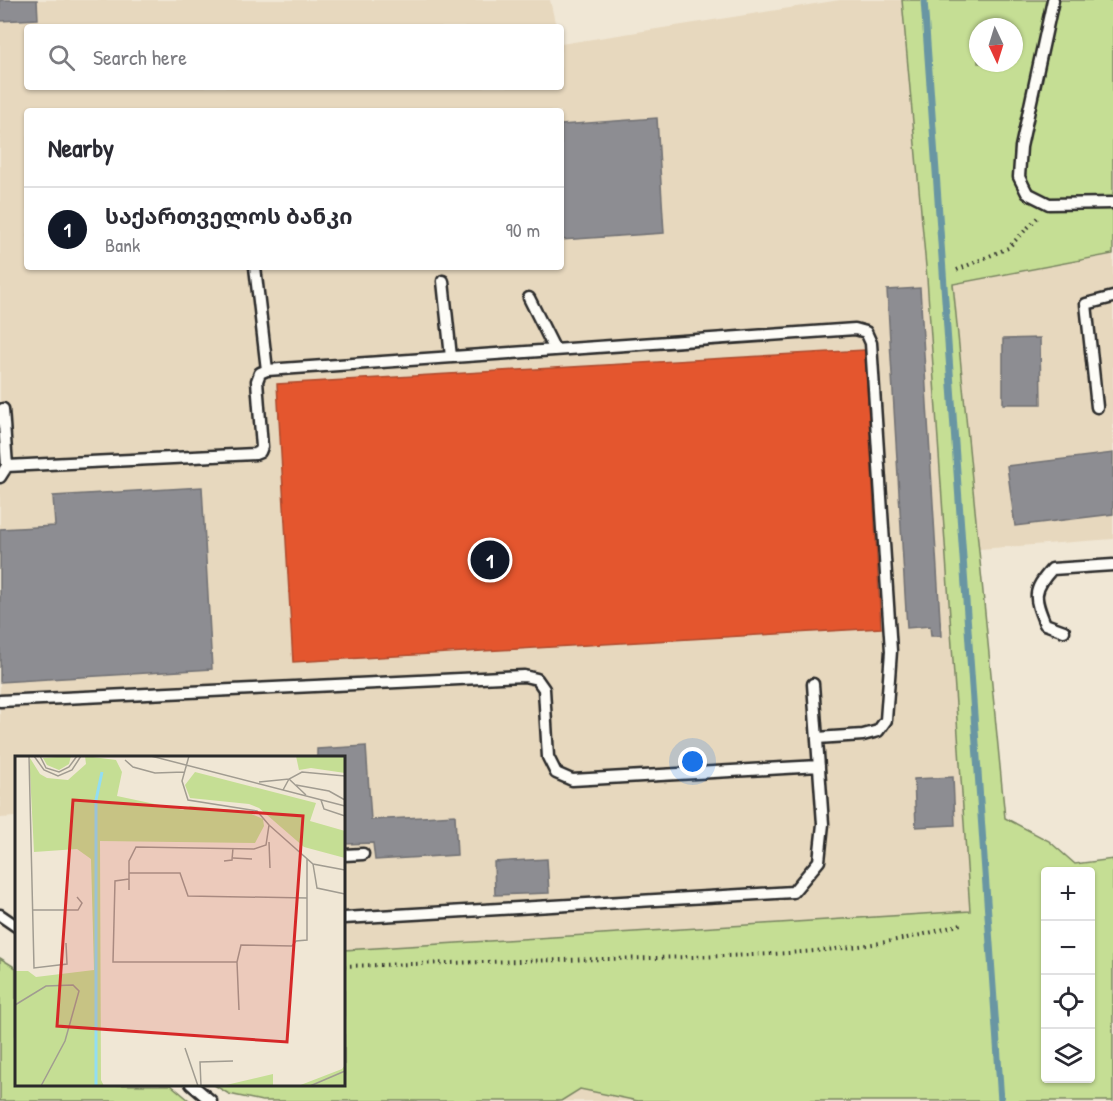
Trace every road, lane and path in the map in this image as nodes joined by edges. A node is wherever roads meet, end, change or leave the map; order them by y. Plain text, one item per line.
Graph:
1 (1053, 0) edge
2 (1113, 203) edge
3 (1049, 204) junction
4 (255, 270) edge
5 (957, 270) dead end
6 (443, 281) dead end
7 (1113, 297) edge
8 (529, 298) dead end
9 (555, 350) junction
10 (451, 357) junction
11 (267, 370) junction
12 (1098, 407) dead end
13 (3, 409) dead end
14 (7, 466) junction
15 (0, 477) edge
16 (1113, 565) edge
17 (1064, 631) dead end
18 (813, 684) dead end
19 (0, 701) edge
20 (817, 738) junction
21 (819, 766) junction
22 (363, 854) dead end
23 (345, 855) edge
24 (0, 915) edge
25 (345, 918) edge
26 (964, 923) dead end
27 (15, 925) edge
28 (345, 966) edge
29 (193, 1086) edge
30 (211, 1101) edge

1 - 3 lane
2 - 3 lane
3 - 5 path
4 - 11 lane
6 - 10 lane
7 - 12 lane
8 - 9 lane
9 - 10 lane
9 - 20 lane
10 - 11 lane
11 - 14 lane
13 - 14 lane
14 - 15 lane
16 - 17 lane
18 - 20 lane
19 - 21 lane
20 - 21 lane
21 - 25 lane
22 - 23 lane
24 - 27 lane
26 - 28 path
29 - 30 lane

